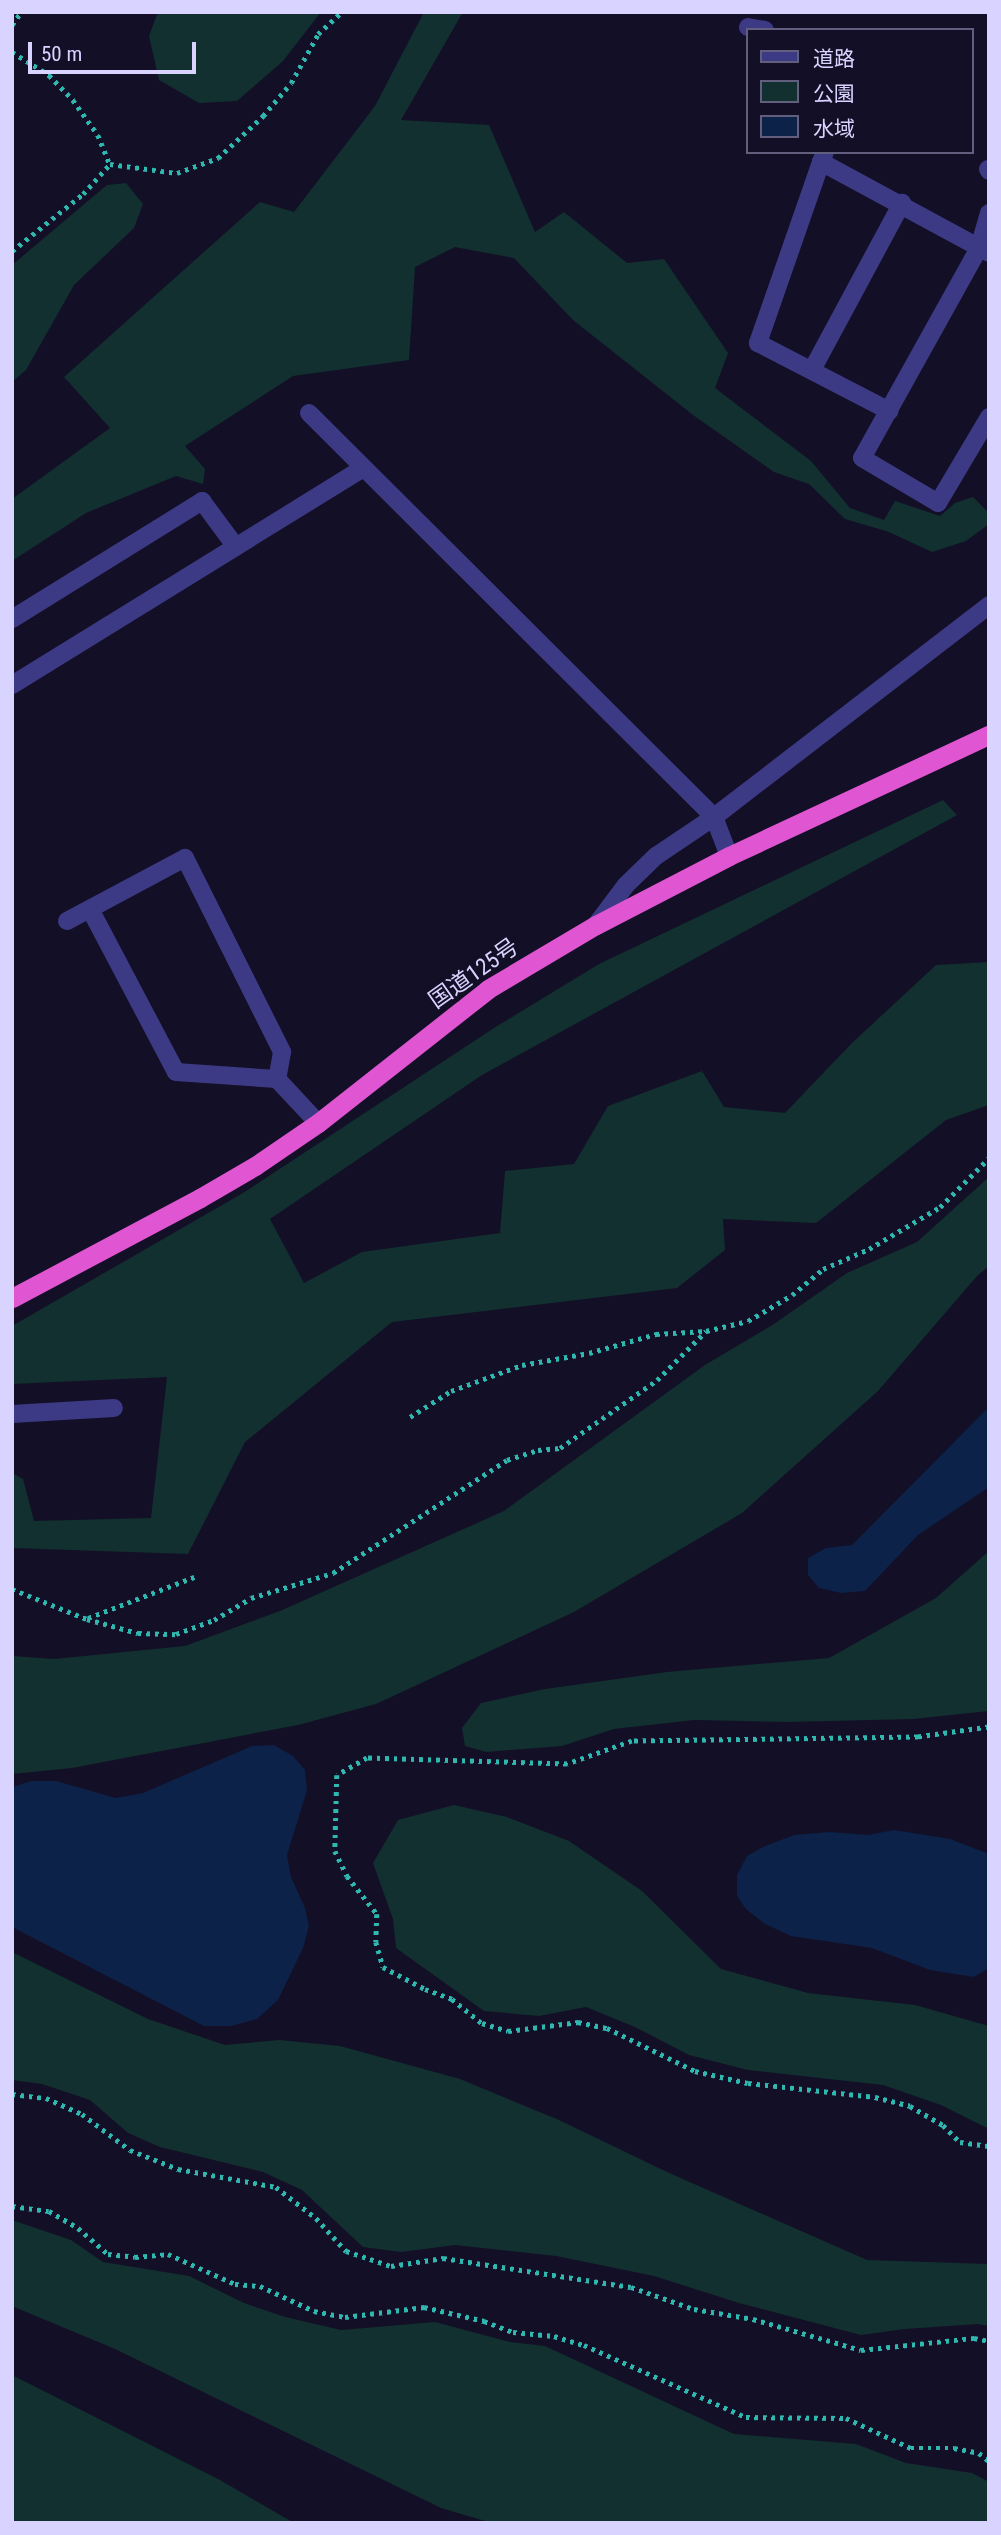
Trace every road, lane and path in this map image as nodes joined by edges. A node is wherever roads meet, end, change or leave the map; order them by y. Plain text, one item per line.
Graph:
1 (21, 12) edge
2 (342, 12) edge
3 (12, 25) edge
4 (12, 52) edge
5 (823, 157) edge
6 (110, 164) junction
7 (902, 203) junction
8 (989, 213) edge
9 (984, 250) edge
10 (12, 251) edge
11 (812, 370) junction
12 (889, 411) junction
13 (309, 413) dead end
14 (989, 417) edge
15 (362, 469) junction
16 (236, 547) junction
17 (989, 605) edge
18 (12, 619) edge
19 (12, 685) edge
20 (989, 735) edge
21 (714, 817) junction
22 (729, 856) junction
23 (90, 909) junction
24 (67, 922) dead end
25 (596, 925) junction
26 (277, 1079) junction
27 (318, 1123) junction
28 (989, 1158) edge
29 (12, 1298) edge
30 (706, 1331) junction
31 (114, 1408) dead end
32 (12, 1414) edge
33 (410, 1417) dead end
34 (194, 1577) dead end
35 (12, 1589) edge
36 (88, 1619) junction
37 (989, 1727) edge
38 (12, 2094) edge
39 (989, 2146) edge
40 (12, 2206) edge
41 (989, 2341) edge
42 (989, 2461) edge

1 - 3 path
2 - 6 path
4 - 6 path
5 - 7 street
5 - 11 street
6 - 10 path
7 - 9 street
7 - 11 street
8 - 9 street
9 - 12 street
11 - 12 street
12 - 14 street
13 - 15 street
15 - 16 street
15 - 21 street
16 - 18 street
16 - 19 street
17 - 21 street
20 - 22 highway, 国道125号
21 - 22 street
21 - 25 street
22 - 25 highway, 国道125号
23 - 24 street
23 - 26 street
23 - 26 street
25 - 27 highway, 国道125号
26 - 27 street
27 - 29 highway, 国道125号
28 - 30 path
30 - 33 path
30 - 36 path
31 - 32 street
34 - 36 path
35 - 36 path
37 - 39 path
38 - 41 path
40 - 42 path

